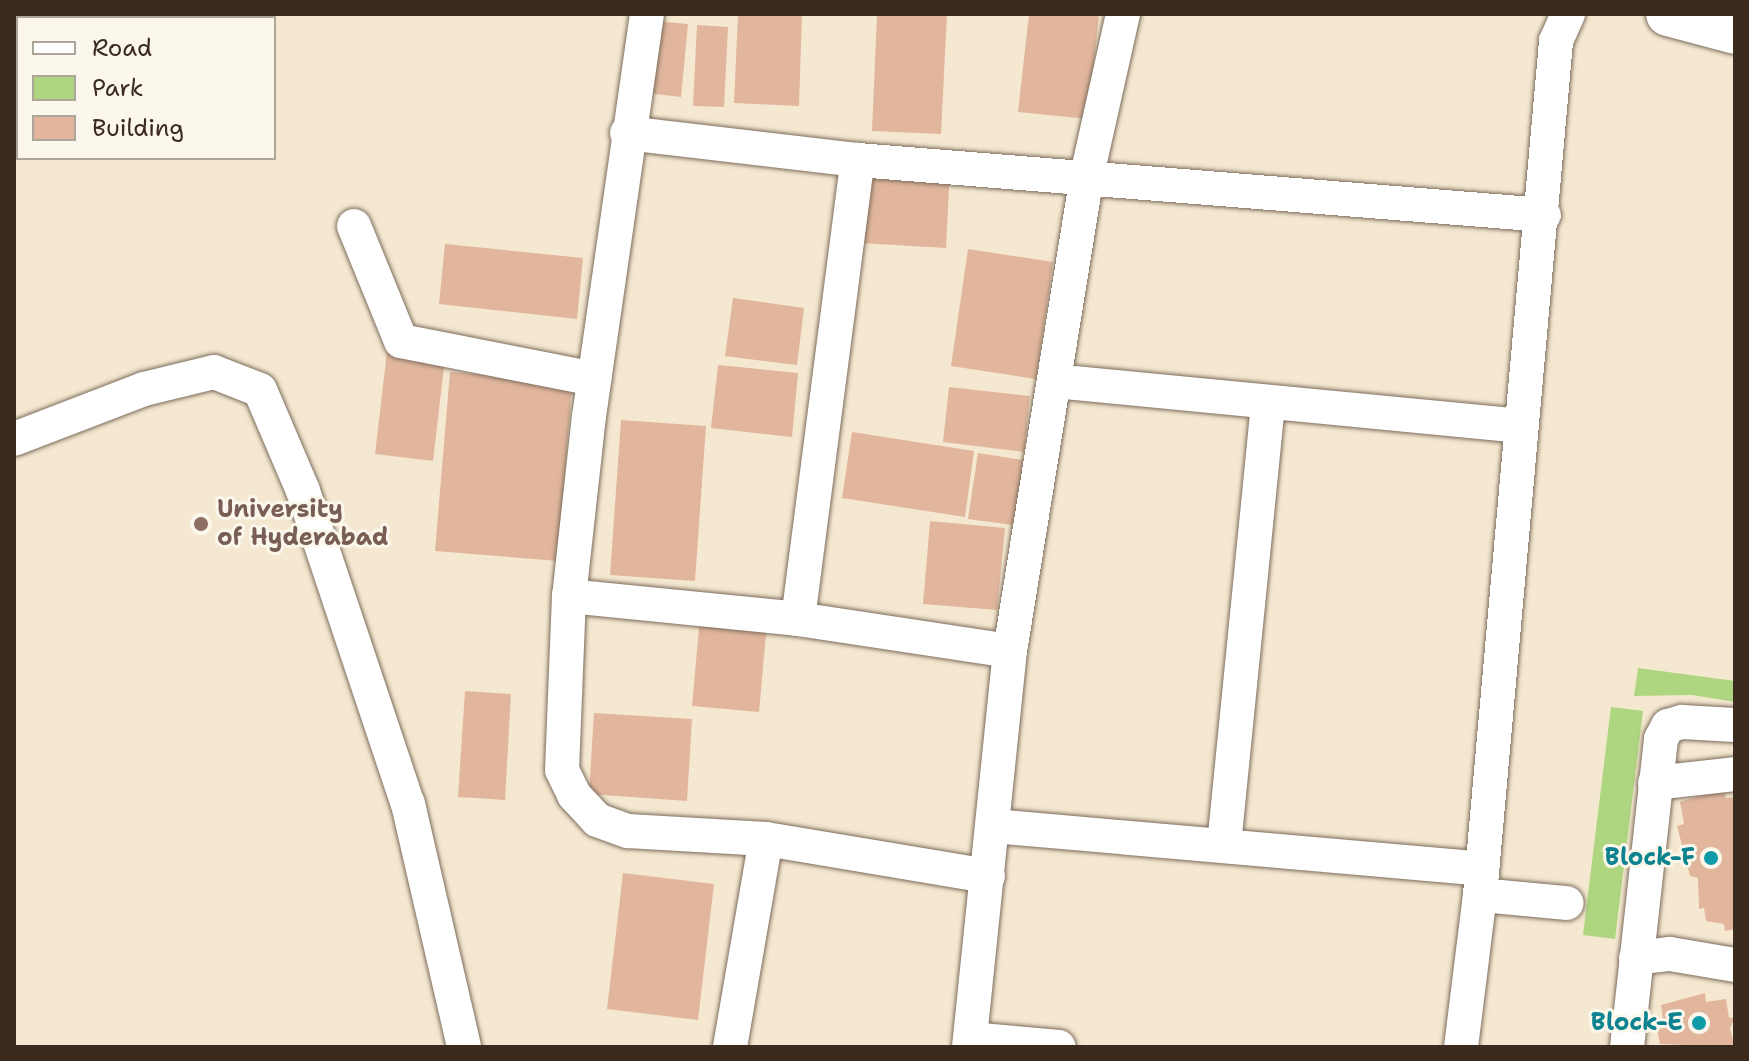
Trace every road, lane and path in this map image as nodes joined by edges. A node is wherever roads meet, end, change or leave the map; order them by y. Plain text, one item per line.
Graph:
1 (647, 14) edge
2 (1123, 14) edge
3 (1668, 14) edge
4 (1555, 23) edge
5 (1735, 32) edge
6 (627, 133) junction
7 (858, 160) junction
8 (1087, 175) junction
9 (1544, 215) junction
10 (354, 226) dead end
11 (594, 379) junction
12 (1054, 381) junction
13 (1268, 402) junction
14 (1518, 426) junction
15 (14, 439) edge
16 (569, 596) junction
17 (798, 619) junction
18 (1010, 651) junction
19 (1735, 725) edge
20 (1735, 774) edge
21 (1655, 783) junction
22 (993, 826) junction
23 (766, 839) junction
24 (1224, 845) junction
25 (988, 876) junction
26 (1481, 882) junction
27 (1567, 903) dead end
28 (1636, 958) junction
29 (1735, 965) edge
30 (969, 1043) edge
31 (464, 1047) edge
32 (730, 1047) edge
33 (1059, 1047) edge
34 (1461, 1047) edge
35 (1627, 1047) edge

1 - 6 street
2 - 8 street
3 - 5 main road
4 - 9 street
6 - 7 street
6 - 11 street
7 - 8 street
7 - 17 street
8 - 9 street
8 - 12 street
9 - 14 street
10 - 11 street
11 - 16 street
12 - 13 street
12 - 18 street
13 - 14 street
13 - 24 street
14 - 26 street
15 - 31 street
16 - 17 street
16 - 23 street
17 - 18 street
18 - 22 street
19 - 21 street
20 - 21 street
21 - 28 street
22 - 24 street
22 - 25 street
23 - 25 street
23 - 32 street
24 - 26 street
25 - 30 street
26 - 27 street
26 - 34 street
28 - 29 street
28 - 35 street
30 - 33 street

